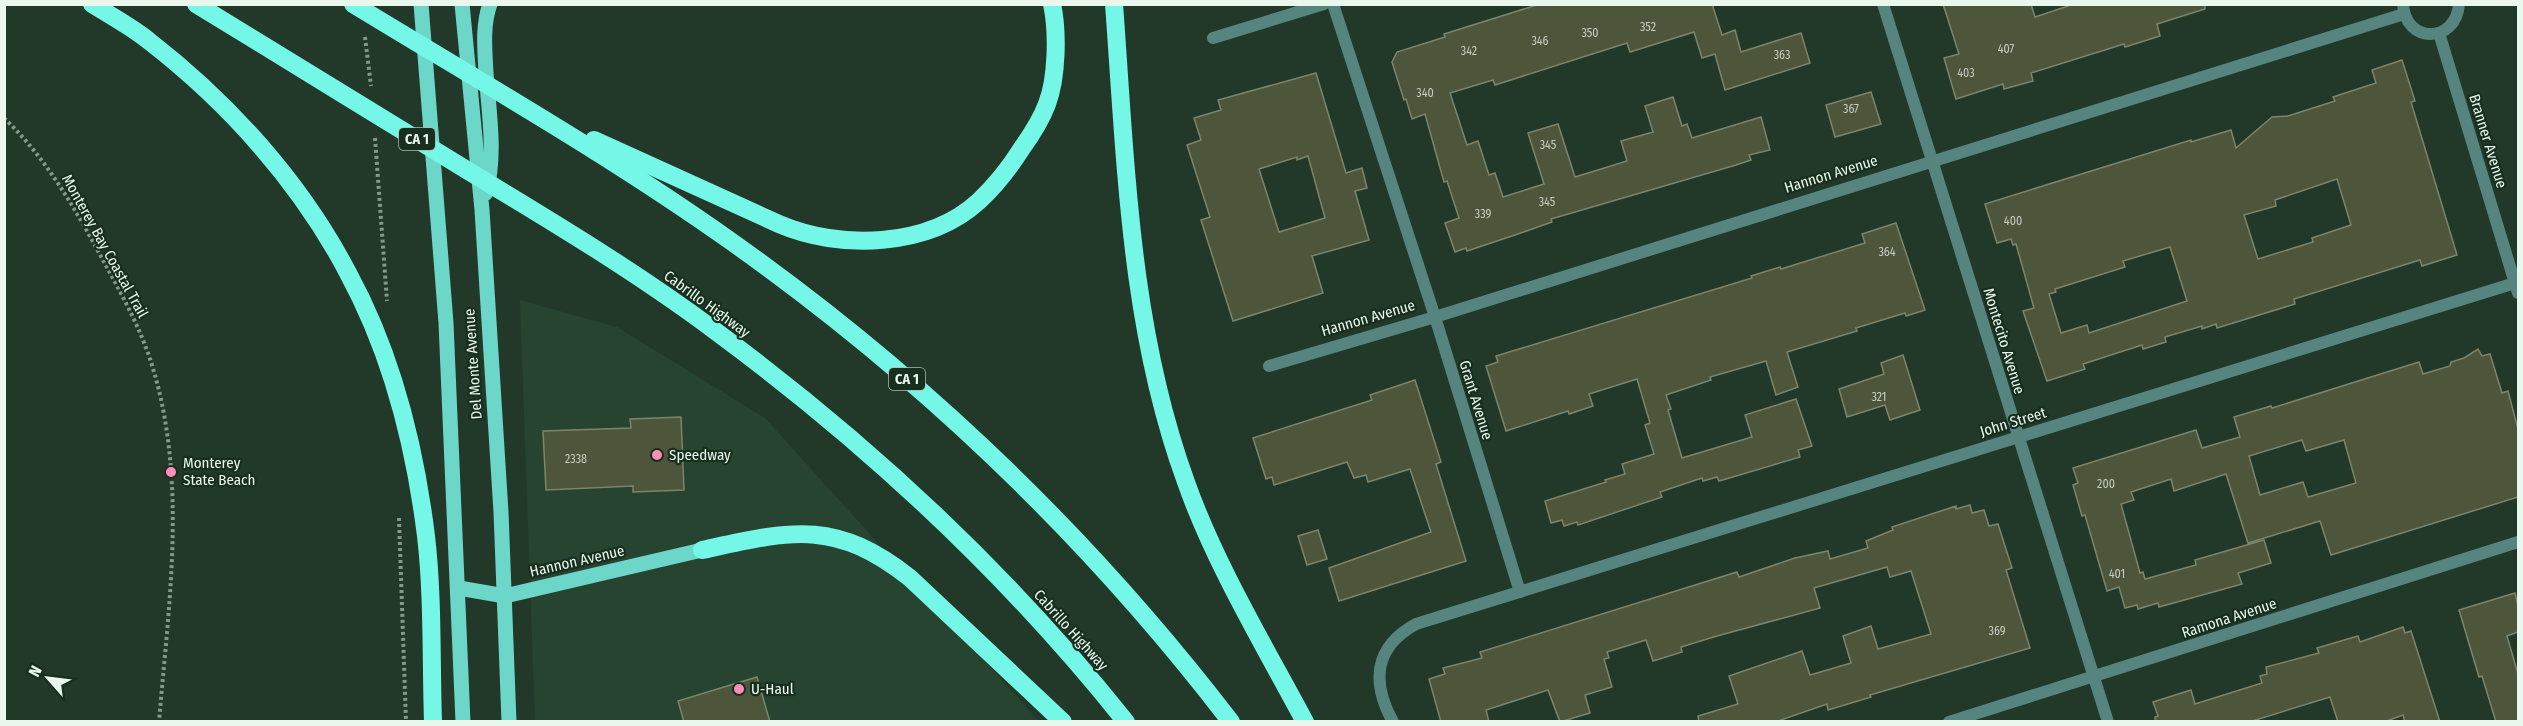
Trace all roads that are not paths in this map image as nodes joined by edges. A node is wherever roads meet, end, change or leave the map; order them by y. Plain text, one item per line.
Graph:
1 (92, 4) edge
2 (196, 4) edge
3 (353, 4) edge
4 (421, 4) edge
5 (462, 4) edge
6 (489, 4) edge
7 (1052, 4) edge
8 (1114, 4) edge
9 (1324, 4) edge
10 (1333, 4) edge
11 (1883, 4) edge
12 (2459, 4) edge
13 (2403, 9) edge
14 (2439, 33) junction
15 (1214, 38) dead end
16 (522, 106) junction
17 (1932, 161) junction
18 (482, 210) junction
19 (2517, 288) edge
20 (1435, 317) junction
21 (1269, 366) dead end
22 (2018, 436) junction
23 (2518, 542) edge
24 (702, 550) joint
25 (459, 588) junction
26 (1520, 592) junction
27 (505, 596) junction
28 (2093, 676) junction
29 (432, 722) edge
30 (463, 722) edge
31 (509, 722) edge
32 (1063, 722) edge
33 (1126, 722) edge
34 (1231, 722) edge
35 (1305, 722) edge
36 (1393, 722) edge
37 (1949, 722) edge
38 (2108, 722) edge

1 - 29 highway
2 - 33 highway, Cabrillo Highway / CA 1
3 - 16 highway, CA 1
4 - 25 main road, Del Monte Avenue
5 - 18 main road, Del Monte Avenue
6 - 18 main road
7 - 16 highway
8 - 35 highway
9 - 15 street
10 - 20 street, Grant Avenue
11 - 17 street, Montecito Avenue
12 - 14 street
13 - 14 street
13 - 17 street, Hannon Avenue
14 - 19 street, Branner Avenue
16 - 34 highway, CA 1
17 - 20 street, Hannon Avenue
17 - 22 street, Montecito Avenue
18 - 27 main road, Del Monte Avenue
19 - 22 street, John Street
20 - 21 street, Hannon Avenue
20 - 26 street, Grant Avenue
22 - 26 street, John Street
22 - 28 street, Montecito Avenue
23 - 28 street, Ramona Avenue
24 - 27 main road, Hannon Avenue
24 - 32 highway
25 - 27 main road, Hannon Avenue
25 - 30 main road, Del Monte Avenue
26 - 36 street
27 - 31 main road, Del Monte Avenue
28 - 37 street, Ramona Avenue
28 - 38 street, Montecito Avenue

